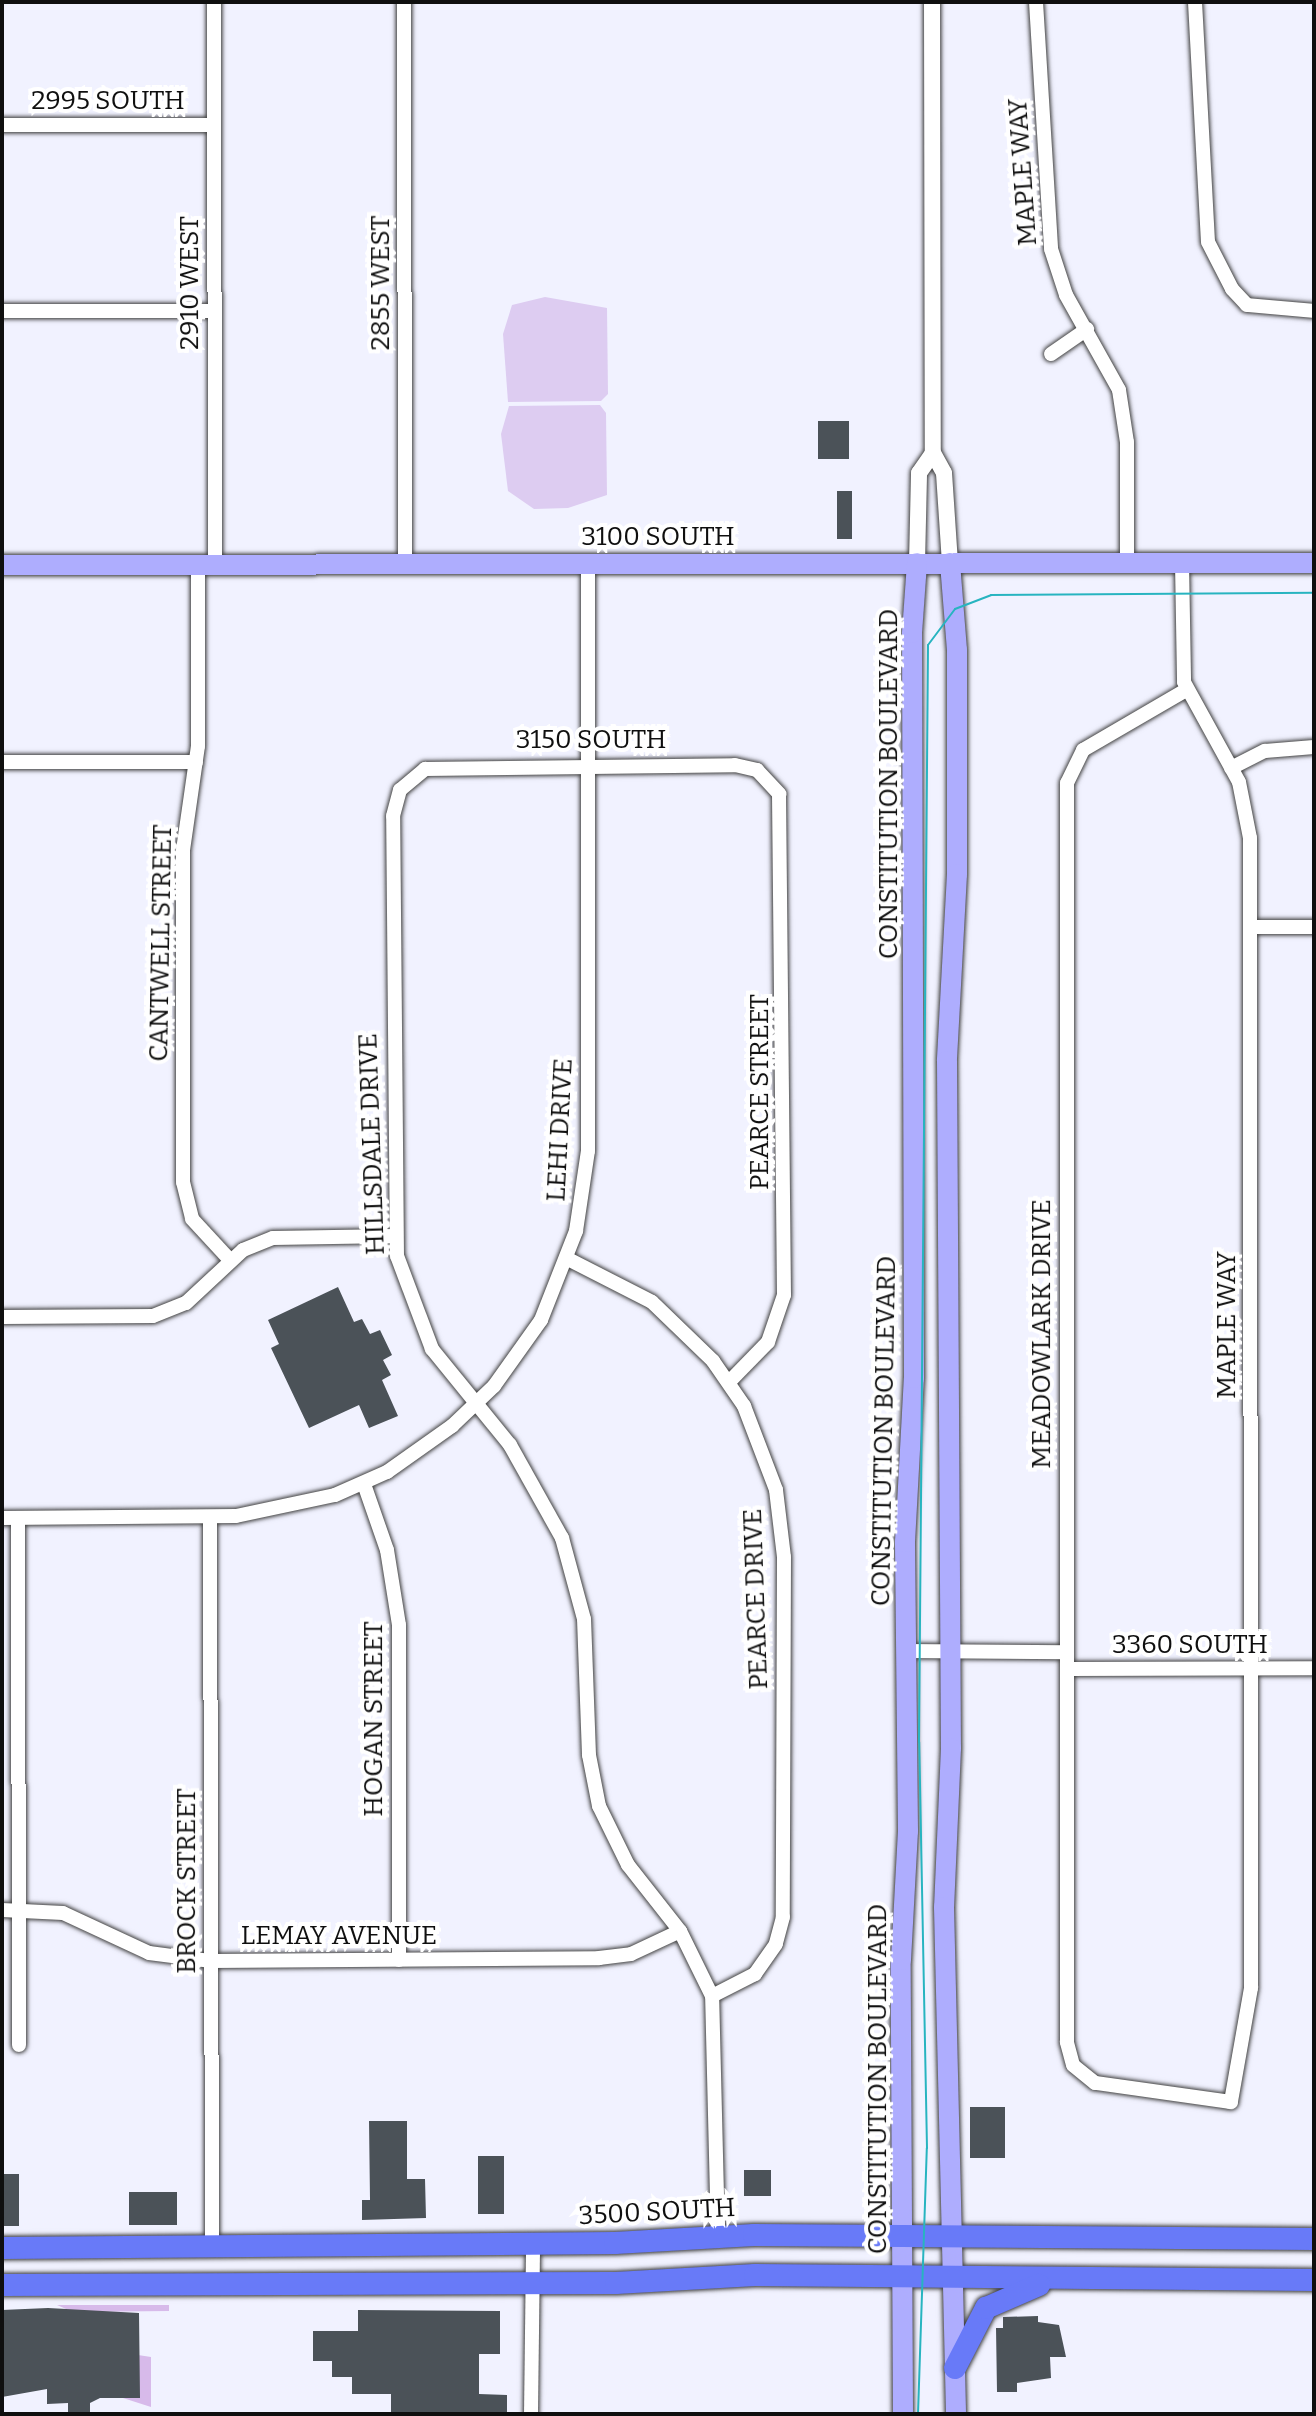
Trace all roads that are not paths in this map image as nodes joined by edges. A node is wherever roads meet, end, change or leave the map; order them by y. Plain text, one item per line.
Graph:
1 (214, 2) edge
2 (404, 2) edge
3 (932, 2) edge
4 (1036, 2) edge
5 (1195, 2) edge
6 (2, 125) edge
7 (214, 125) junction
8 (2, 311) edge
9 (215, 311) junction
10 (1314, 311) edge
11 (1087, 329) junction
12 (1051, 354) dead end
13 (933, 453) junction
14 (917, 563) junction
15 (950, 563) junction
16 (1127, 563) junction
17 (1182, 563) junction
18 (1314, 563) edge
19 (206, 564) junction
20 (405, 564) junction
21 (588, 564) junction
22 (2, 565) edge
23 (1186, 690) junction
24 (1314, 747) edge
25 (2, 762) edge
26 (196, 762) junction
27 (589, 764) junction
28 (1231, 768) junction
29 (405, 782) joint
30 (775, 785) joint
31 (1251, 927) junction
32 (1314, 927) edge
33 (394, 1236) junction
34 (568, 1259) junction
35 (230, 1260) junction
36 (2, 1317) edge
37 (729, 1382) junction
38 (476, 1405) junction
39 (364, 1484) junction
40 (210, 1517) junction
41 (2, 1518) edge
42 (18, 1518) junction
43 (905, 1651) junction
44 (950, 1651) junction
45 (1067, 1652) junction
46 (1252, 1668) junction
47 (1314, 1668) edge
48 (1067, 1669) junction
49 (2, 1910) edge
50 (18, 1910) junction
51 (680, 1931) junction
52 (399, 1960) junction
53 (211, 1961) junction
54 (712, 1996) junction
55 (1067, 2042) joint
56 (19, 2045) dead end
57 (718, 2237) junction
58 (902, 2237) junction
59 (951, 2238) junction
60 (1314, 2239) edge
61 (533, 2244) junction
62 (212, 2245) junction
63 (2, 2248) edge
64 (903, 2277) junction
65 (954, 2278) junction
66 (1070, 2280) junction
67 (1314, 2280) edge
68 (533, 2284) junction
69 (2, 2285) edge
70 (955, 2368) junction
71 (531, 2414) edge
72 (903, 2414) edge
73 (956, 2414) edge

1 - 7 street, 2910 WEST
2 - 20 street, 2855 WEST
3 - 13 street, CONSTITUTION BOULEVARD
4 - 11 street, MAPLE WAY
5 - 10 street
6 - 7 street, 2995 SOUTH
7 - 9 street, 2910 WEST
8 - 9 street
9 - 19 street, 2910 WEST
11 - 12 street
11 - 16 street, MAPLE WAY
13 - 14 street, CONSTITUTION BOULEVARD
13 - 15 street, CONSTITUTION BOULEVARD
14 - 15 main road, 3100 SOUTH
14 - 21 main road, 3100 SOUTH
14 - 43 main road, CONSTITUTION BOULEVARD
15 - 16 main road, 3100 SOUTH
15 - 44 main road, CONSTITUTION BOULEVARD
16 - 17 main road, 3100 SOUTH
17 - 18 main road, 3100 SOUTH
17 - 23 street, MAPLE WAY
19 - 20 main road, 3100 SOUTH
19 - 22 main road, 3100 SOUTH
19 - 26 street, CANTWELL STREET
20 - 21 main road, 3100 SOUTH
21 - 27 street, LEHI DRIVE
23 - 28 street, MAPLE WAY
23 - 45 street, MEADOWLARK DRIVE
24 - 28 street
25 - 26 street
26 - 35 street, CANTWELL STREET
27 - 29 street, 3150 SOUTH
27 - 30 street, 3150 SOUTH
27 - 34 street, LEHI DRIVE
28 - 31 street, MAPLE WAY
29 - 33 street, HILLSDALE DRIVE
30 - 37 street, PEARCE STREET
31 - 32 street
31 - 46 street, MAPLE WAY
33 - 35 street
33 - 38 street, HILLSDALE DRIVE
34 - 37 street, PEARCE DRIVE
34 - 38 street, LEHI DRIVE
35 - 36 street
37 - 54 street, PEARCE DRIVE
38 - 39 street, LEHI DRIVE
38 - 51 street, HILLSDALE DRIVE
39 - 40 street, LEHI DRIVE
39 - 52 street, HOGAN STREET
40 - 42 street, LEHI DRIVE
40 - 53 street, BROCK STREET
41 - 42 street, LEHI DRIVE
42 - 50 street
43 - 44 street
43 - 58 main road, CONSTITUTION BOULEVARD
44 - 45 street
44 - 59 main road, CONSTITUTION BOULEVARD
45 - 48 street, MEADOWLARK DRIVE
46 - 47 street, 3360 SOUTH
46 - 48 street, 3360 SOUTH
46 - 55 street, MAPLE WAY
48 - 55 street, MEADOWLARK DRIVE
49 - 50 street, LEMAY AVENUE
50 - 53 street, LEMAY AVENUE
50 - 56 street
51 - 52 street, LEMAY AVENUE
51 - 54 street, HILLSDALE DRIVE
52 - 53 street, LEMAY AVENUE
53 - 62 street, BROCK STREET
54 - 57 street, HILLSDALE DRIVE
57 - 58 main road, 3500 SOUTH
57 - 61 main road, 3500 SOUTH
58 - 59 main road, 3500 SOUTH
58 - 64 main road, CONSTITUTION BOULEVARD
59 - 60 main road, 3500 SOUTH
59 - 65 main road, CONSTITUTION BOULEVARD
61 - 62 main road, 3500 SOUTH
61 - 68 street
62 - 63 main road, 3500 SOUTH
64 - 65 main road
64 - 68 main road
64 - 72 main road, CONSTITUTION BOULEVARD
65 - 66 main road
65 - 70 main road, CONSTITUTION BOULEVARD
66 - 67 main road
66 - 70 main road
68 - 69 main road
68 - 71 street
70 - 73 main road, CONSTITUTION BOULEVARD

